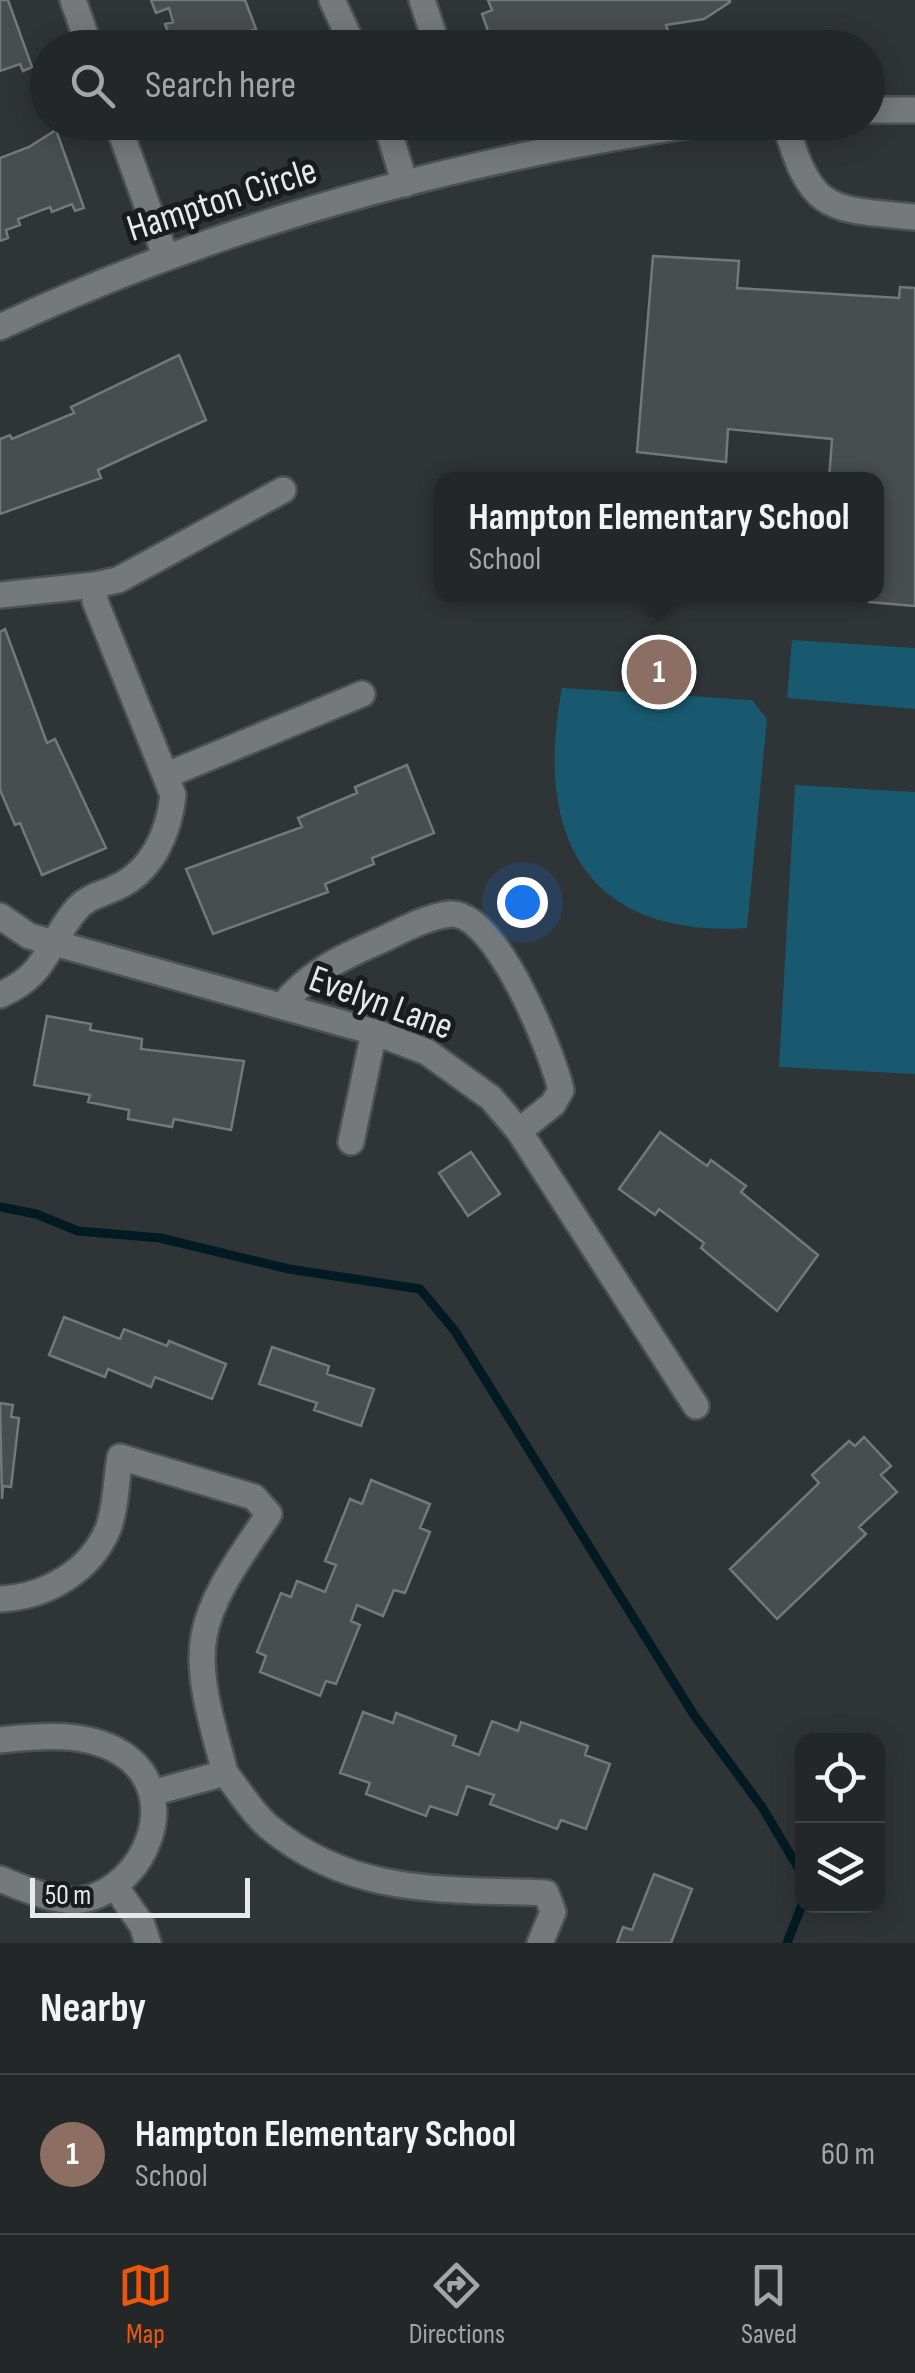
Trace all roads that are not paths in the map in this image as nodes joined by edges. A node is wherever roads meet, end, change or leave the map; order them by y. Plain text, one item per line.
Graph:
1 (73, 0) edge
2 (332, 0) edge
3 (422, 0) edge
4 (84, 30) edge
5 (346, 30) edge
6 (432, 30) edge
7 (885, 110) edge
8 (915, 110) edge
9 (124, 140) edge
10 (392, 140) edge
11 (622, 140) edge
12 (791, 140) edge
13 (406, 184) junction
14 (915, 218) edge
15 (166, 256) junction
16 (0, 327) edge
17 (284, 490) dead end
18 (95, 585) junction
19 (0, 595) edge
20 (362, 694) dead end
21 (167, 774) junction
22 (0, 916) edge
23 (57, 943) junction
24 (0, 995) edge
25 (282, 1006) junction
26 (374, 1032) junction
27 (520, 1132) junction
28 (351, 1142) dead end
29 (696, 1406) dead end
30 (0, 1599) edge
31 (0, 1740) edge
32 (225, 1773) junction
33 (152, 1793) junction
34 (0, 1879) edge
35 (116, 1889) junction
36 (148, 1943) edge
37 (540, 1943) edge

1 - 4 street
2 - 5 street
3 - 6 street
7 - 8 street
9 - 15 street
10 - 13 street
11 - 13 street, Hampton Circle
12 - 14 street
13 - 15 street, Hampton Circle
15 - 16 street, Hampton Circle
17 - 18 street
18 - 19 street
18 - 21 street
20 - 21 street
21 - 23 street
22 - 23 street, Evelyn Lane
23 - 24 street
23 - 25 street, Evelyn Lane
25 - 26 street, Evelyn Lane
25 - 27 street
26 - 27 street, Evelyn Lane
26 - 28 street
27 - 29 street, Evelyn Lane
30 - 32 street
31 - 33 street
32 - 33 street
32 - 37 street
33 - 35 street
34 - 35 street
35 - 36 street

